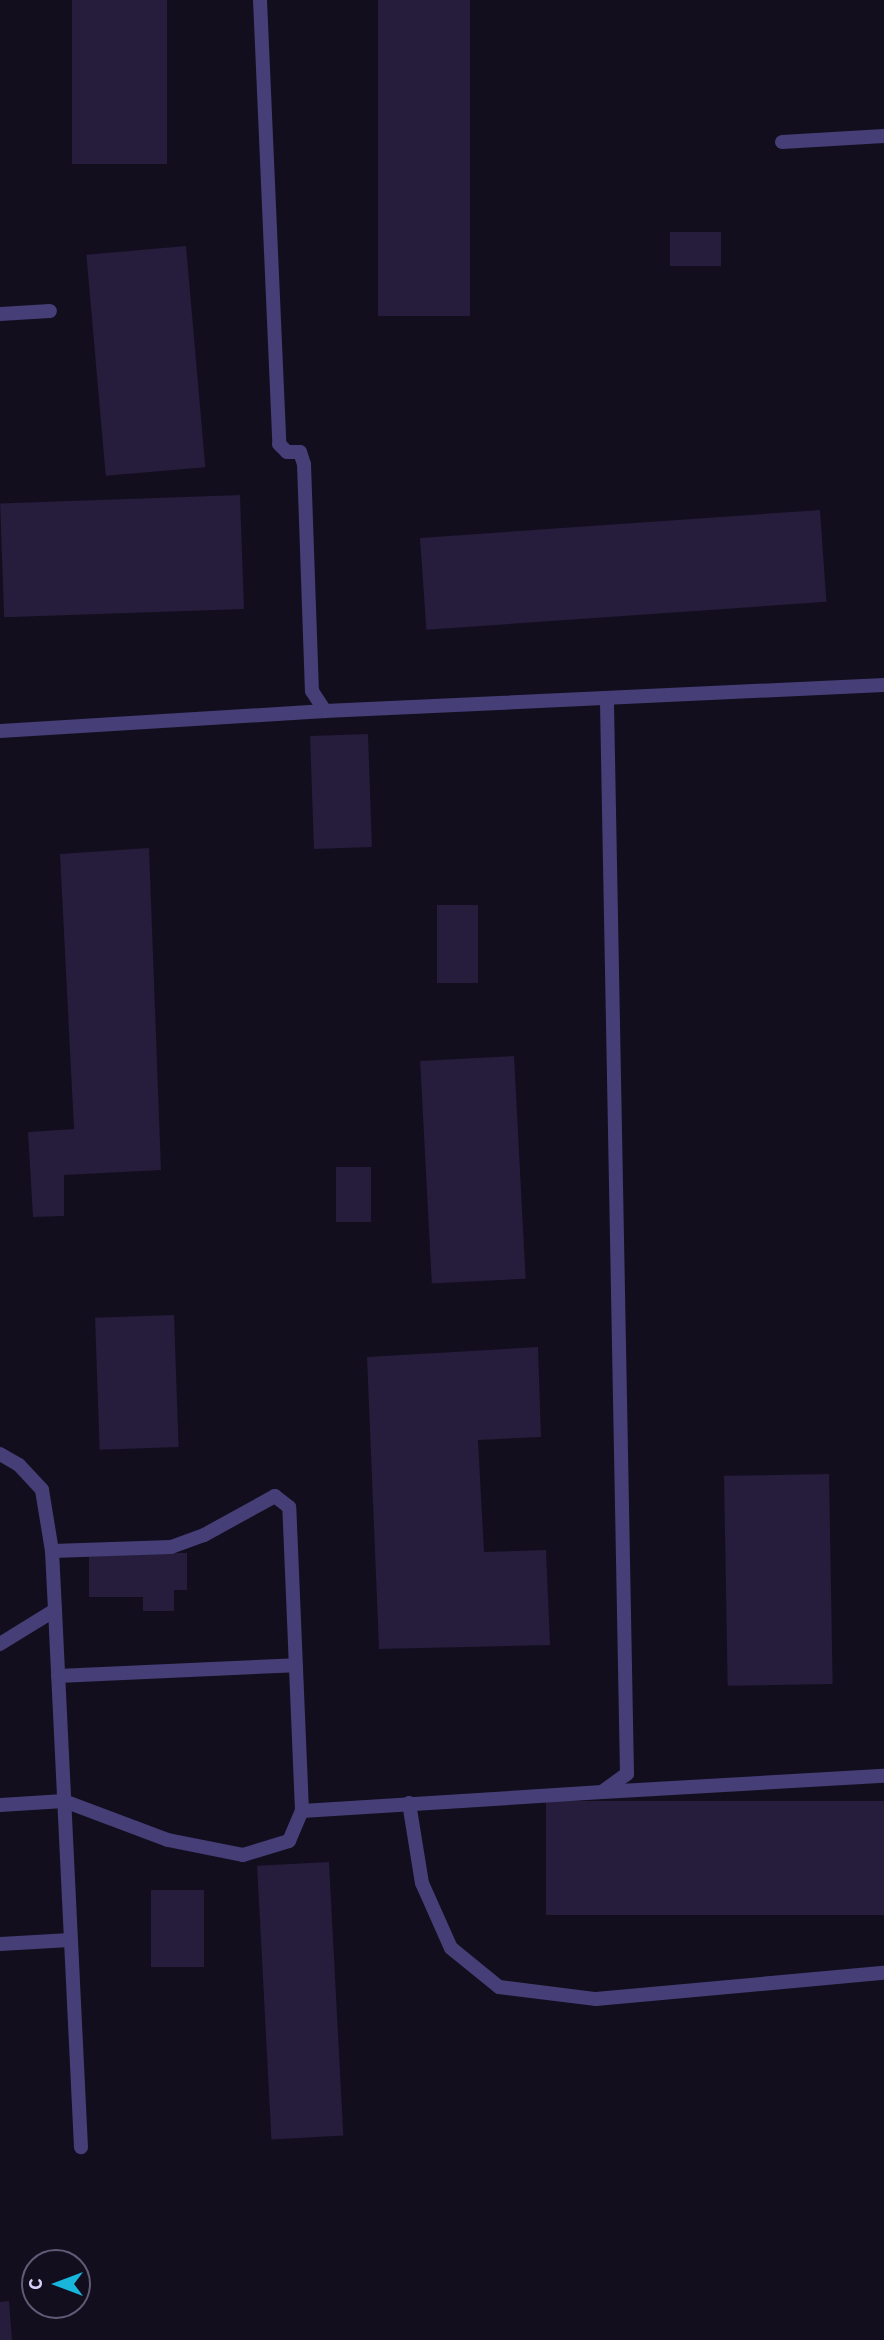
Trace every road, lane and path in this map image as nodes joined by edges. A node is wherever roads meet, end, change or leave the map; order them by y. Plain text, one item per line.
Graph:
1 (260, 0) edge
2 (884, 136) edge
3 (782, 142) dead end
4 (50, 311) dead end
5 (0, 314) edge
6 (884, 685) edge
7 (607, 700) junction
8 (325, 711) junction
9 (0, 732) edge
10 (0, 1454) edge
11 (52, 1551) junction
12 (55, 1609) junction
13 (0, 1644) edge
14 (296, 1665) junction
15 (58, 1675) junction
16 (884, 1776) edge
17 (602, 1792) junction
18 (64, 1801) junction
19 (409, 1803) junction
20 (0, 1805) edge
21 (302, 1811) junction
22 (70, 1940) junction
23 (0, 1944) edge
24 (884, 1972) edge
25 (81, 2147) dead end

1 - 8 lane
2 - 3 lane
4 - 5 lane
6 - 7 lane
7 - 8 lane
7 - 17 lane
8 - 9 lane
10 - 11 lane
11 - 12 lane
11 - 14 lane
12 - 13 lane
12 - 15 lane
14 - 15 lane
14 - 21 lane
15 - 18 lane
16 - 17 lane
17 - 19 lane
18 - 20 lane
18 - 21 lane
18 - 22 lane
19 - 21 lane
19 - 24 lane
22 - 23 lane
22 - 25 lane

